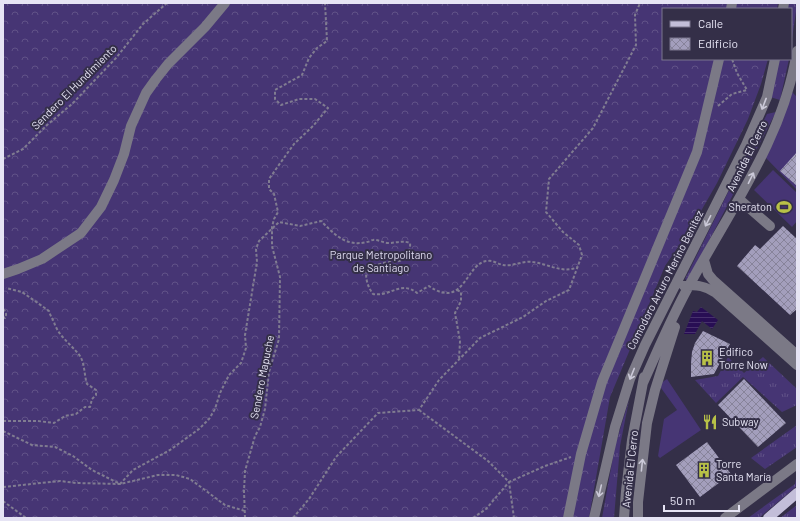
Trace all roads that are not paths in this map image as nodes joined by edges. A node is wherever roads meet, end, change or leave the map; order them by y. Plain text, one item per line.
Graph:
1 (225, 3) edge
2 (797, 51) edge
3 (719, 60) edge
4 (775, 60) edge
5 (795, 74) edge
6 (739, 199) junction
7 (770, 226) dead end
8 (704, 260) junction
9 (3, 274) edge
10 (689, 285) junction
11 (673, 290) junction
12 (679, 306) junction
13 (661, 314) junction
14 (797, 355) edge
15 (797, 365) edge
16 (643, 383) junction
17 (797, 464) edge
18 (797, 494) edge
19 (568, 518) edge
20 (594, 518) edge
21 (624, 518) edge
22 (638, 518) edge
23 (725, 518) edge
24 (768, 518) edge

1 - 9 street
2 - 5 street, Avenida El Cerro
3 - 19 street
4 -> 11 street, Comodoro Arturo Merino Benítez
6 -> 5 street, Avenida El Cerro
6 - 7 street
6 - 8 street, Avenida El Cerro
8 - 10 street, Avenida El Cerro
8 - 14 street
10 - 11 street
10 - 12 street, Avenida El Cerro
10 - 15 street
11 - 13 street, Comodoro Arturo Merino Benítez
12 - 16 street, Avenida El Cerro
22 -> 12 street, Avenida El Cerro
13 - 16 street, Avenida El Cerro
13 -> 20 street, Comodoro Arturo Merino Benítez
16 - 21 street, Avenida El Cerro
17 - 23 street
18 - 24 main road

